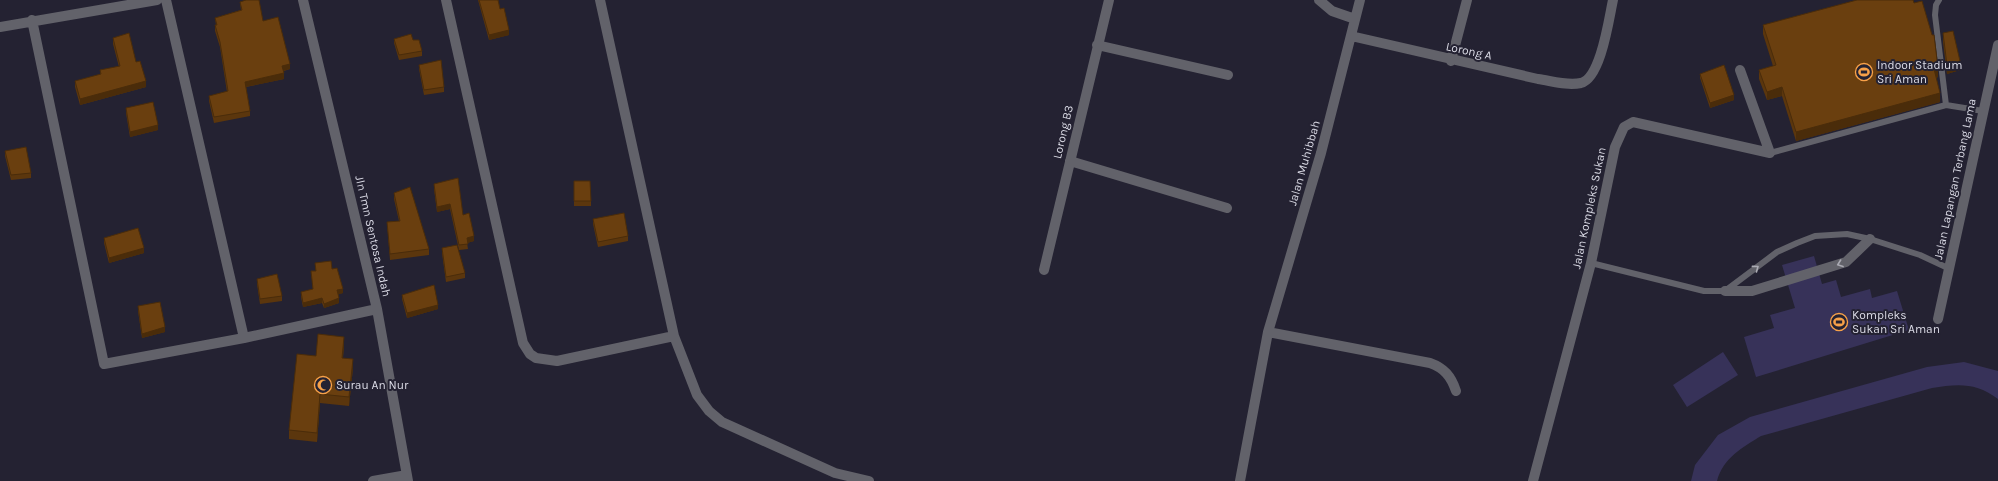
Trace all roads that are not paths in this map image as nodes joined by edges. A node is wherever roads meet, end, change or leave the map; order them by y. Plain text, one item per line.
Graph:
1 (157, 0) edge
2 (166, 0) edge
3 (303, 0) edge
4 (446, 0) edge
5 (600, 0) edge
6 (1109, 0) edge
7 (1319, 0) edge
8 (1360, 0) edge
9 (1467, 0) edge
10 (1613, 0) edge
11 (1939, 0) edge
12 (1355, 19) junction
13 (32, 20) junction
14 (0, 27) edge
15 (1351, 36) junction
16 (1097, 45) junction
17 (1998, 45) edge
18 (1451, 60) junction
19 (1740, 70) dead end
20 (1228, 75) dead end
21 (1946, 105) junction
22 (1983, 112) junction
23 (1770, 153) junction
24 (1070, 161) junction
25 (1227, 208) dead end
26 (1870, 239) junction
27 (1591, 263) junction
28 (1044, 270) dead end
29 (1950, 270) junction
30 (1724, 291) junction
31 (377, 309) junction
32 (1938, 319) dead end
33 (1268, 332) junction
34 (674, 336) junction
35 (244, 338) junction
36 (1456, 391) dead end
37 (834, 477) edge
38 (408, 478) edge
39 (373, 481) edge
40 (869, 481) edge
41 (1240, 481) edge
42 (1533, 481) edge

1 - 13 street
2 - 35 street
3 - 31 street, Jln Tmn Sentosa Indah
4 - 34 street
5 - 34 street
6 - 16 street, Lorong B3
7 - 12 street
8 - 12 street, Jalan Muhibbah
9 - 18 street
10 - 18 street, Lorong A
11 - 21 lane
12 - 15 street, Jalan Muhibbah
13 - 14 street
13 - 35 street
15 - 18 street, Lorong A
15 - 33 street, Jalan Muhibbah
16 - 20 street
16 - 24 street, Lorong B3
17 - 22 street, Jalan Lapangan Terbang Lama
19 - 23 street
21 - 22 lane
21 - 23 lane
22 - 29 street, Jalan Lapangan Terbang Lama
23 - 27 street, Jalan Kompleks Sukan
24 - 25 street
24 - 28 street, Lorong B3
26 - 29 lane
26 -> 30 street
30 -> 26 lane
27 - 30 lane
27 - 42 street, Jalan Kompleks Sukan
29 - 32 street, Jalan Lapangan Terbang Lama
31 - 35 street
31 - 38 street, Jln Tmn Sentosa Indah
33 - 36 street
33 - 41 street, Jalan Muhibbah
34 - 37 street
37 - 40 street
38 - 39 street

